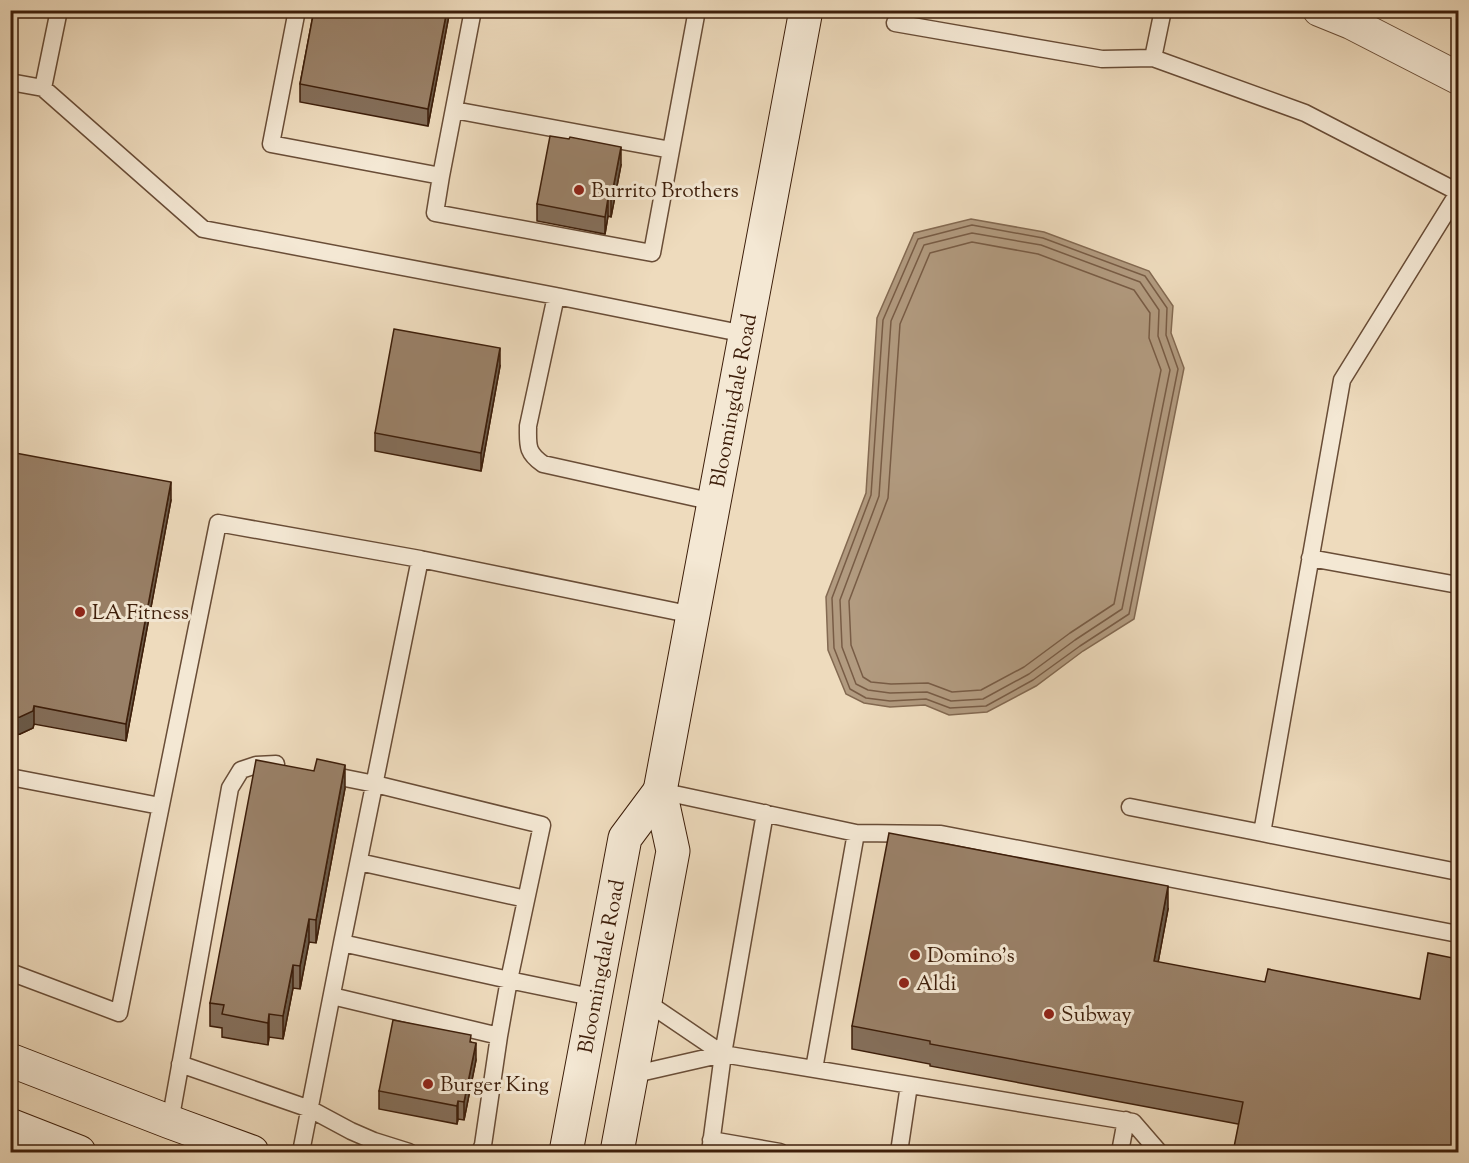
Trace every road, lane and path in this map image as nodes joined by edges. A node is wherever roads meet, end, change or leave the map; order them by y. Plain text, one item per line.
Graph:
1 (59, 10) edge
2 (297, 10) edge
3 (473, 10) edge
4 (697, 10) edge
5 (806, 10) edge
6 (1163, 10) edge
7 (1319, 10) edge
8 (1352, 17) edge
9 (895, 23) dead end
10 (1153, 58) junction
11 (1458, 78) edge
12 (10, 82) edge
13 (43, 88) junction
14 (454, 110) junction
15 (671, 150) junction
16 (441, 176) junction
17 (1458, 192) edge
18 (556, 297) junction
19 (745, 334) junction
20 (714, 502) junction
21 (1310, 558) junction
22 (420, 559) junction
23 (1458, 585) edge
24 (693, 615) junction
25 (287, 766) edge
26 (309, 771) edge
27 (10, 777) edge
28 (375, 784) junction
29 (660, 790) junction
30 (160, 806) junction
31 (1130, 807) dead end
32 (765, 813) junction
33 (856, 832) junction
34 (1262, 833) junction
35 (359, 862) junction
36 (1458, 872) edge
37 (526, 899) junction
38 (1458, 934) edge
39 (342, 943) junction
40 (10, 972) edge
41 (509, 980) junction
42 (332, 996) junction
43 (596, 998) junction
44 (645, 1001) junction
45 (499, 1036) junction
46 (723, 1054) junction
47 (10, 1060) edge
48 (180, 1064) junction
49 (814, 1069) junction
50 (631, 1075) junction
51 (909, 1085) junction
52 (310, 1109) junction
53 (1126, 1120) junction
54 (170, 1122) junction
55 (10, 1125) edge
56 (711, 1146) edge
57 (79, 1152) edge
58 (252, 1152) edge
59 (301, 1152) edge
60 (409, 1152) edge
61 (480, 1152) edge
62 (566, 1152) edge
63 (617, 1152) edge
64 (780, 1152) edge
65 (899, 1152) edge
66 (1120, 1152) edge
67 (1158, 1152) edge

1 - 13 lane
2 - 16 lane
3 - 14 lane
4 - 15 lane
5 - 19 main road, Bloomingdale Road
6 - 10 lane
7 - 8 street
8 - 11 street
9 - 10 lane
10 - 17 lane
12 - 13 lane
13 - 18 lane
14 - 15 lane
14 - 16 lane
15 - 16 lane
17 - 21 lane
18 - 19 lane
18 - 20 lane
19 - 20 main road, Bloomingdale Road
20 - 24 main road, Bloomingdale Road
21 - 23 lane
21 - 34 lane
22 - 24 lane
22 - 28 lane
22 - 30 lane
24 - 29 main road, Bloomingdale Road
25 - 48 lane
26 - 28 lane
27 - 30 lane
28 - 35 lane
28 - 37 lane
29 - 32 lane
29 - 43 main road, Bloomingdale Road
29 - 44 main road, Bloomingdale Road
30 - 40 lane
31 - 34 lane
32 - 33 lane
32 - 46 lane
33 - 38 lane
33 - 49 lane
34 - 36 lane
35 - 37 lane
35 - 39 lane
37 - 41 lane
39 - 41 lane
39 - 42 lane
41 - 43 lane
41 - 45 lane
42 - 45 lane
42 - 52 lane
43 - 62 main road, Bloomingdale Road
44 - 46 lane
44 - 50 main road, Bloomingdale Road
45 - 61 lane
46 - 49 lane
46 - 50 lane
46 - 56 lane
47 - 54 main road
48 - 52 lane
48 - 54 lane
49 - 51 lane
50 - 63 main road, Bloomingdale Road
51 - 53 lane
51 - 65 lane
52 - 59 lane
52 - 60 lane
53 - 66 lane
53 - 67 lane
54 - 58 main road
55 - 57 main road
56 - 64 lane

